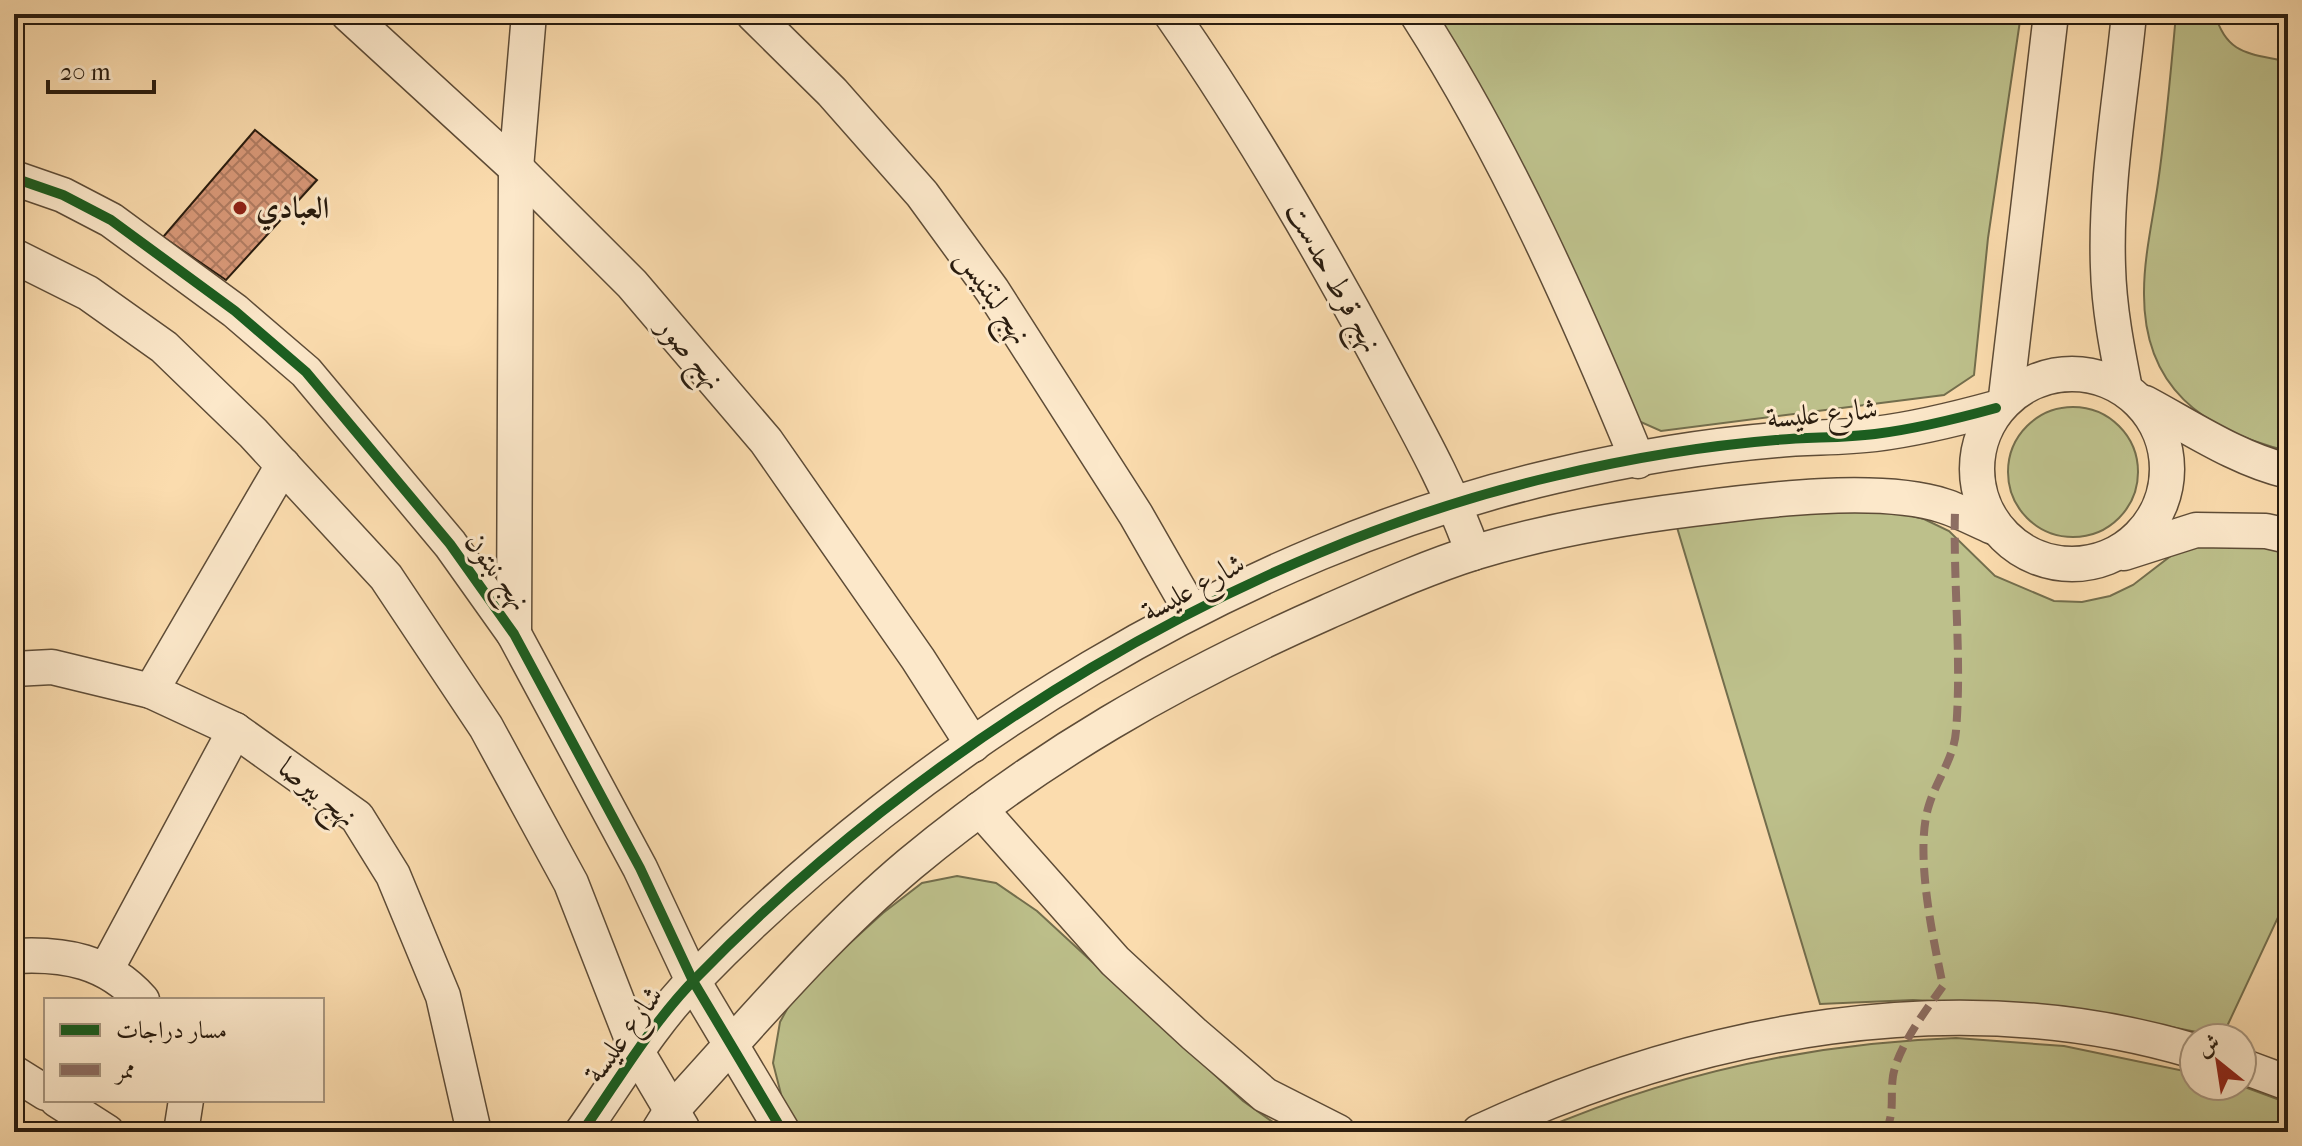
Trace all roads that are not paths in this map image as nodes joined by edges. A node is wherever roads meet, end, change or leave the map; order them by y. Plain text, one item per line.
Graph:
1 (348, 14) edge
2 (529, 14) edge
3 (753, 14) edge
4 (1171, 14) edge
5 (1417, 14) edge
6 (2051, 14) edge
7 (2129, 14) edge
8 (516, 168) junction
9 (14, 178) edge
10 (14, 256) edge
11 (2134, 395) junction
12 (2001, 403) junction
13 (1638, 461) junction
14 (283, 465) junction
15 (2288, 471) edge
16 (1455, 500) junction
17 (1993, 527) junction
18 (2288, 536) edge
19 (1473, 553) junction
20 (2101, 560) junction
21 (1191, 611) junction
22 (514, 634) junction
23 (14, 669) edge
24 (151, 691) junction
25 (235, 730) junction
26 (973, 745) junction
27 (980, 809) junction
28 (14, 956) edge
29 (107, 968) junction
30 (693, 981) junction
31 (140, 998) edge
32 (730, 1046) junction
33 (2178, 1046) edge
34 (637, 1052) junction
35 (2258, 1072) edge
36 (14, 1073) edge
37 (2288, 1083) edge
38 (44, 1092) edge
39 (60, 1102) edge
40 (186, 1102) edge
41 (671, 1125) edge
42 (97, 1129) edge
43 (181, 1132) edge
44 (474, 1132) edge
45 (582, 1132) edge
46 (783, 1132) edge
47 (1338, 1132) edge
48 (1479, 1132) edge

1 - 8 street, نهج صور
2 - 8 street
3 - 21 street, نهج لبتنيس
4 - 16 street, نهج قرط حدست
5 - 13 street
6 - 12 street
7 - 11 street
8 - 22 street
8 - 26 street, نهج صور
9 - 22 street, نهج نبتون
10 - 14 street
11 - 12 street
11 - 15 street
11 - 20 street
12 - 13 street, شارع عليسة
12 - 17 street
13 - 16 street, شارع عليسة
14 - 24 street
14 - 34 street
16 - 19 street, نهج قرط حدست
16 - 21 street, شارع عليسة
17 - 19 street
17 - 20 street
18 - 20 street
19 - 27 street
21 - 26 street, شارع عليسة
22 - 30 street, نهج نبتون
23 - 24 street, نهج بيرصا
24 - 25 street, نهج بيرصا
25 - 29 street
25 - 44 street, نهج بيرصا
26 - 30 street, شارع عليسة
27 - 32 street
27 - 47 street
28 - 29 street
29 - 31 street
30 - 32 street, نهج نبتون
30 - 34 street, شارع عليسة
32 - 41 street
32 - 46 street, نهج نبتون
33 - 48 street
34 - 41 street
34 - 45 street, شارع عليسة
35 - 37 street
36 - 38 street
39 - 42 street
40 - 43 street

